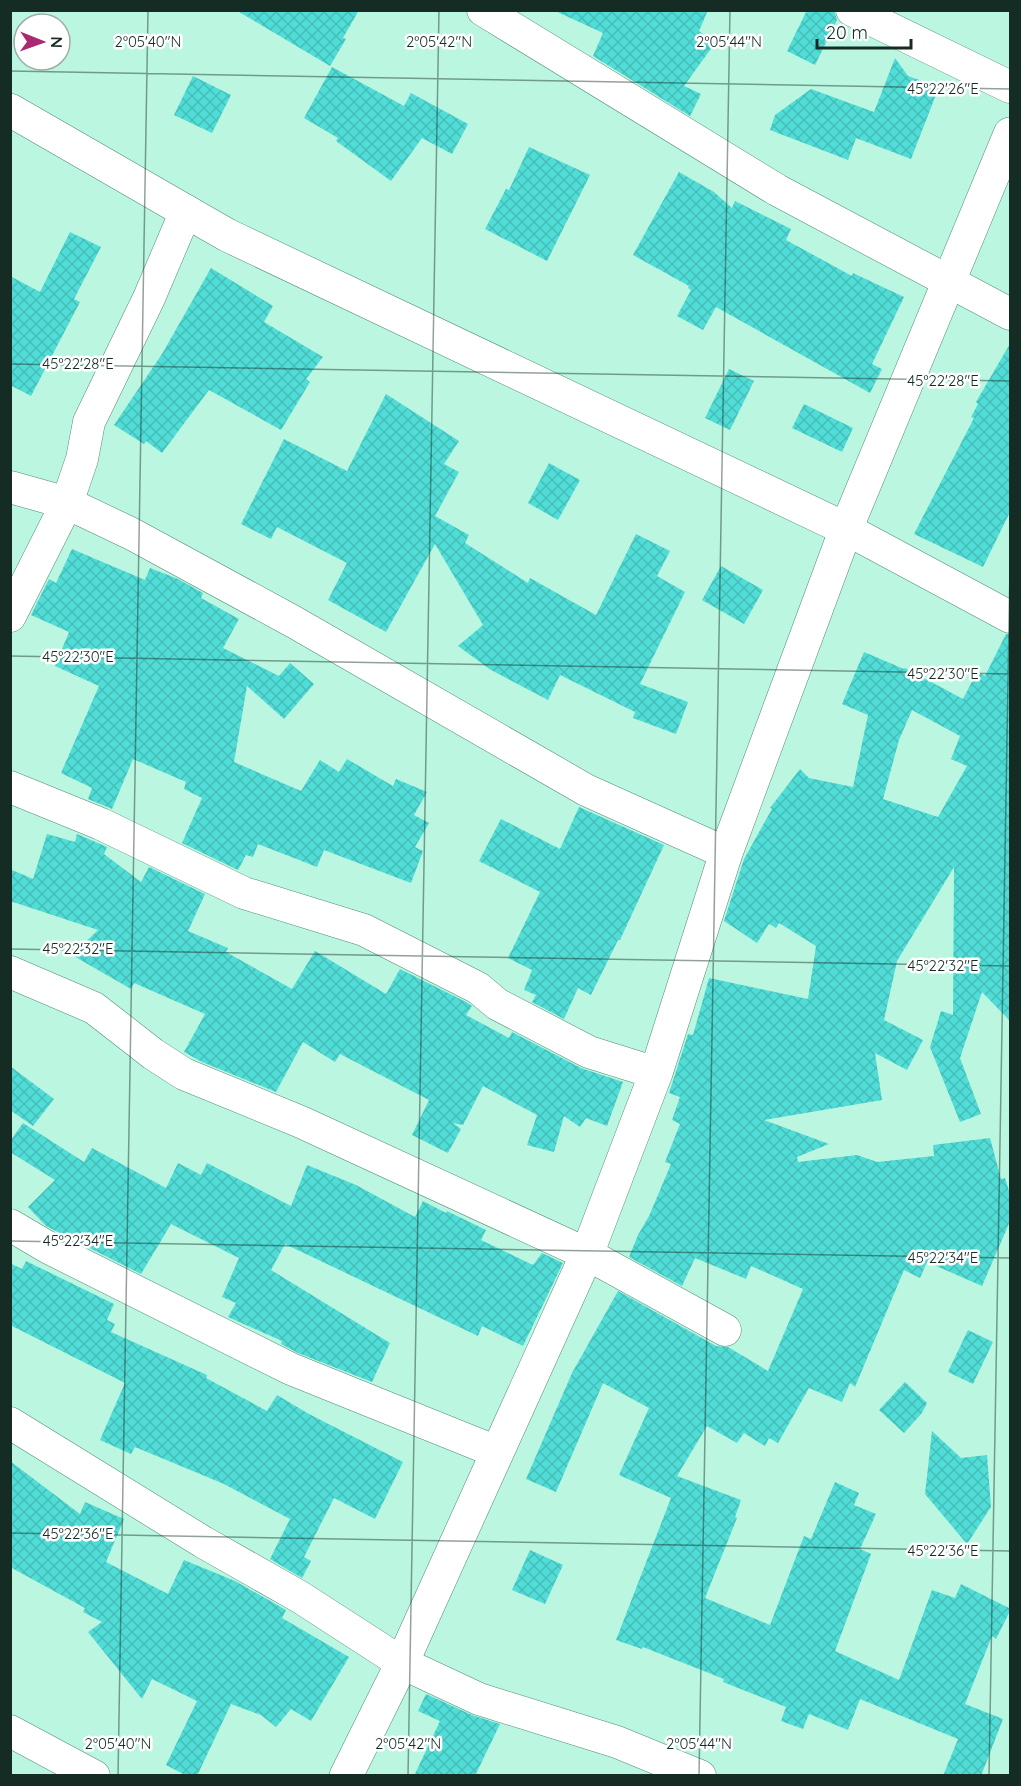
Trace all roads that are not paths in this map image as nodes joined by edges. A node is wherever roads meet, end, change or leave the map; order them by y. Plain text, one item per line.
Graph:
1 (483, 10) edge
2 (852, 10) edge
3 (1011, 87) edge
4 (10, 110) edge
5 (1011, 134) edge
6 (186, 211) junction
7 (949, 281) junction
8 (1011, 314) edge
9 (10, 487) edge
10 (67, 503) junction
11 (846, 529) junction
12 (10, 616) edge
13 (1011, 617) edge
14 (10, 788) edge
15 (726, 853) junction
16 (10, 972) edge
17 (656, 1073) junction
18 (10, 1224) edge
19 (587, 1254) junction
20 (725, 1330) dead end
21 (10, 1423) edge
22 (497, 1452) junction
23 (402, 1663) junction
24 (10, 1731) edge
25 (94, 1776) edge
26 (346, 1776) edge
27 (700, 1776) edge

1 - 7 street
2 - 3 street
4 - 6 street
5 - 7 street
6 - 10 street
6 - 11 street
7 - 8 street
7 - 11 street
9 - 10 street
10 - 12 street
10 - 15 street
11 - 13 street
11 - 15 street
14 - 17 street
15 - 17 street
16 - 19 street
17 - 19 street
18 - 22 street
19 - 20 street
19 - 22 street
21 - 23 street
22 - 23 street
23 - 26 street
23 - 27 street
24 - 25 street

